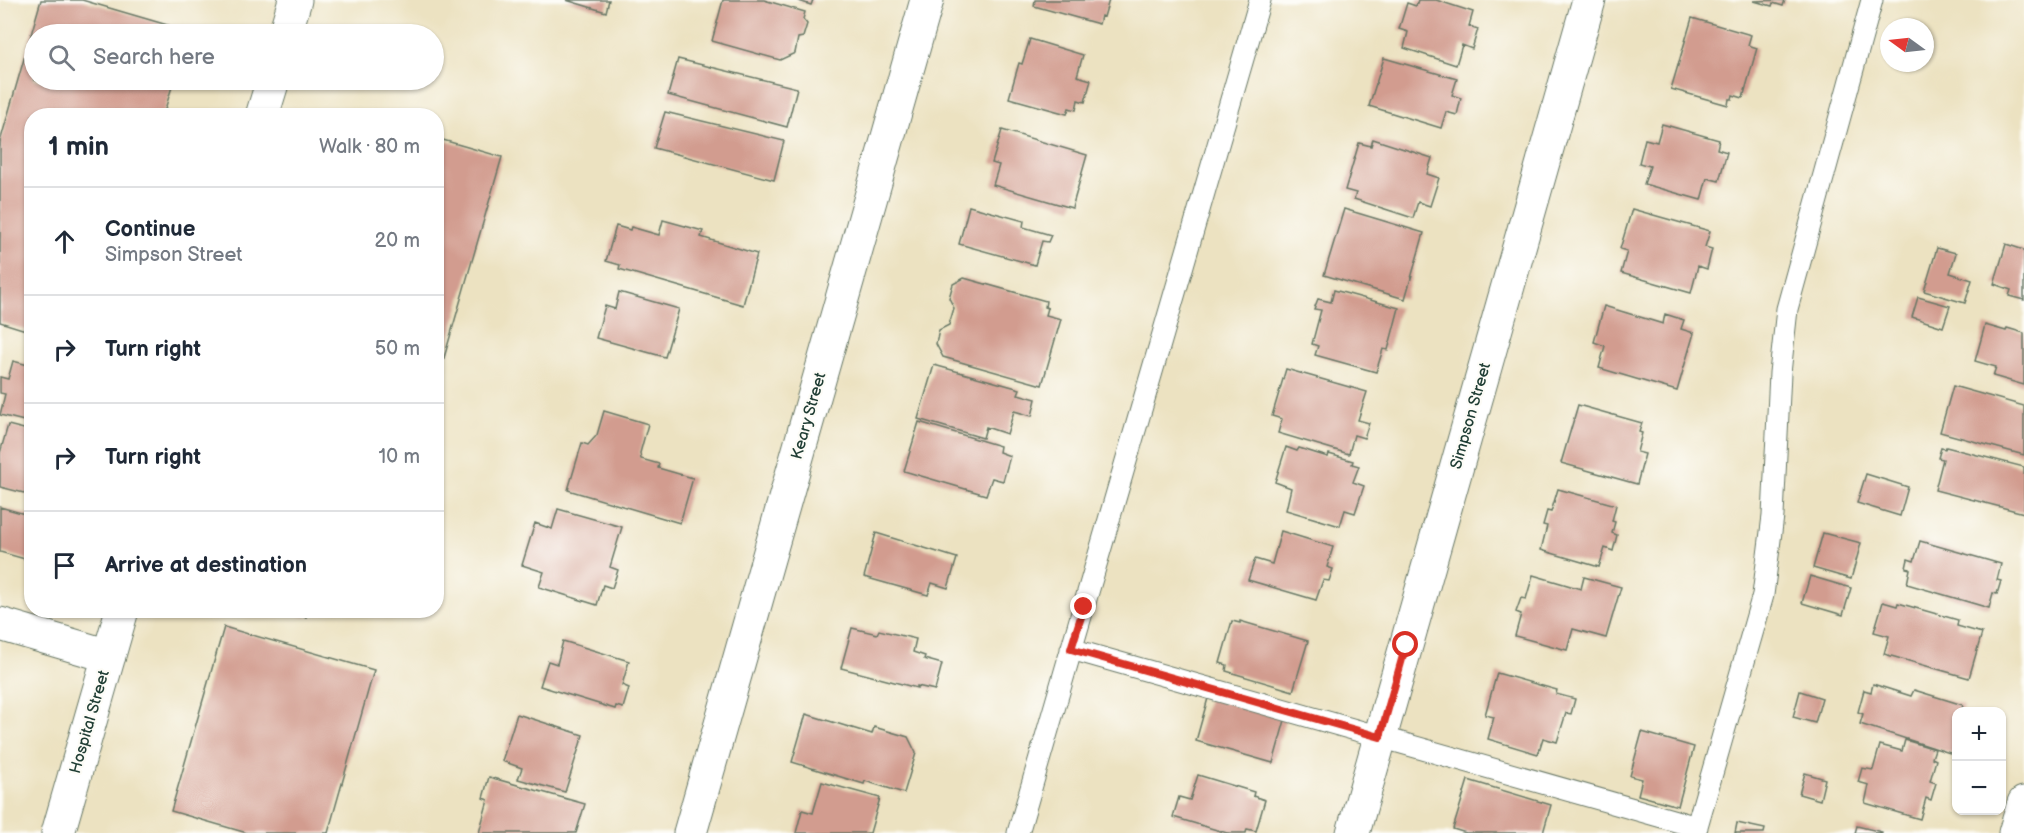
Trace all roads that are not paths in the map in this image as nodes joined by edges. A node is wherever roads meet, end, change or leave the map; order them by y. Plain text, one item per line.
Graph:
1 (295, 0) edge
2 (927, 0) edge
3 (1260, 0) edge
4 (1589, 0) edge
5 (1872, 0) edge
6 (288, 24) edge
7 (270, 90) edge
8 (264, 108) edge
9 (120, 618) edge
10 (0, 624) edge
11 (1071, 649) junction
12 (109, 656) junction
13 (1380, 737) junction
14 (2024, 803) edge
15 (1696, 830) edge
16 (58, 833) edge
17 (690, 833) edge
18 (1018, 833) edge
19 (1353, 833) edge
20 (2015, 833) edge

1 - 6 street
2 - 17 street, Keary Street
3 - 11 lane
4 - 13 street, Simpson Street
5 - 15 lane
7 - 8 street
9 - 12 street, Hospital Street
10 - 12 street
11 - 13 lane
11 - 18 lane
12 - 16 street, Hospital Street
13 - 15 lane
13 - 19 street, Simpson Street
14 - 20 street

